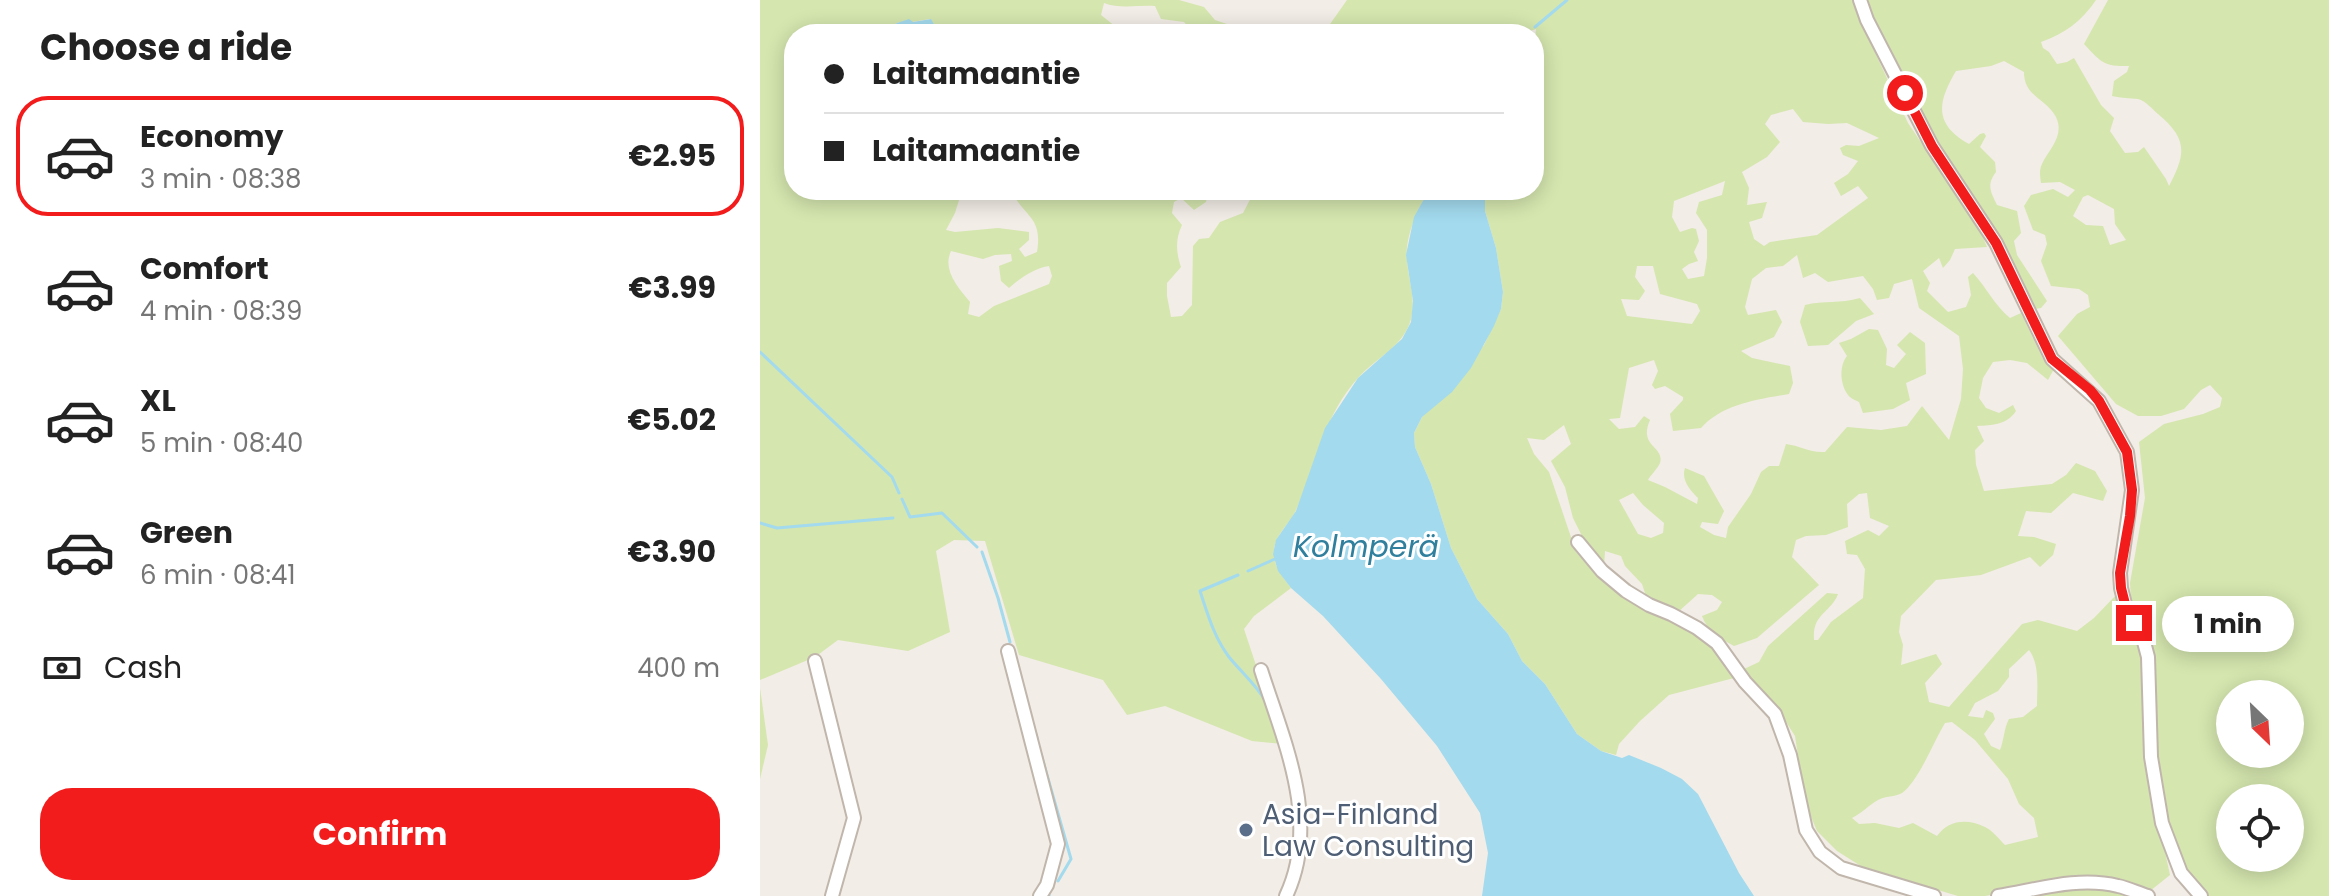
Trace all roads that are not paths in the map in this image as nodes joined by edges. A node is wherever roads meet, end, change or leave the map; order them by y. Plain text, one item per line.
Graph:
1 (1860, 0) edge
2 (1578, 542) dead end
3 (1008, 651) dead end
4 (815, 661) dead end
5 (1261, 670) dead end
6 (832, 896) edge
7 (1040, 896) edge
8 (1286, 896) edge
9 (1934, 896) edge
10 (1998, 896) edge
11 (2148, 896) edge
12 (2201, 896) edge

1 - 12 street
2 - 9 street
3 - 7 street
4 - 6 street
5 - 8 street
10 - 11 street

